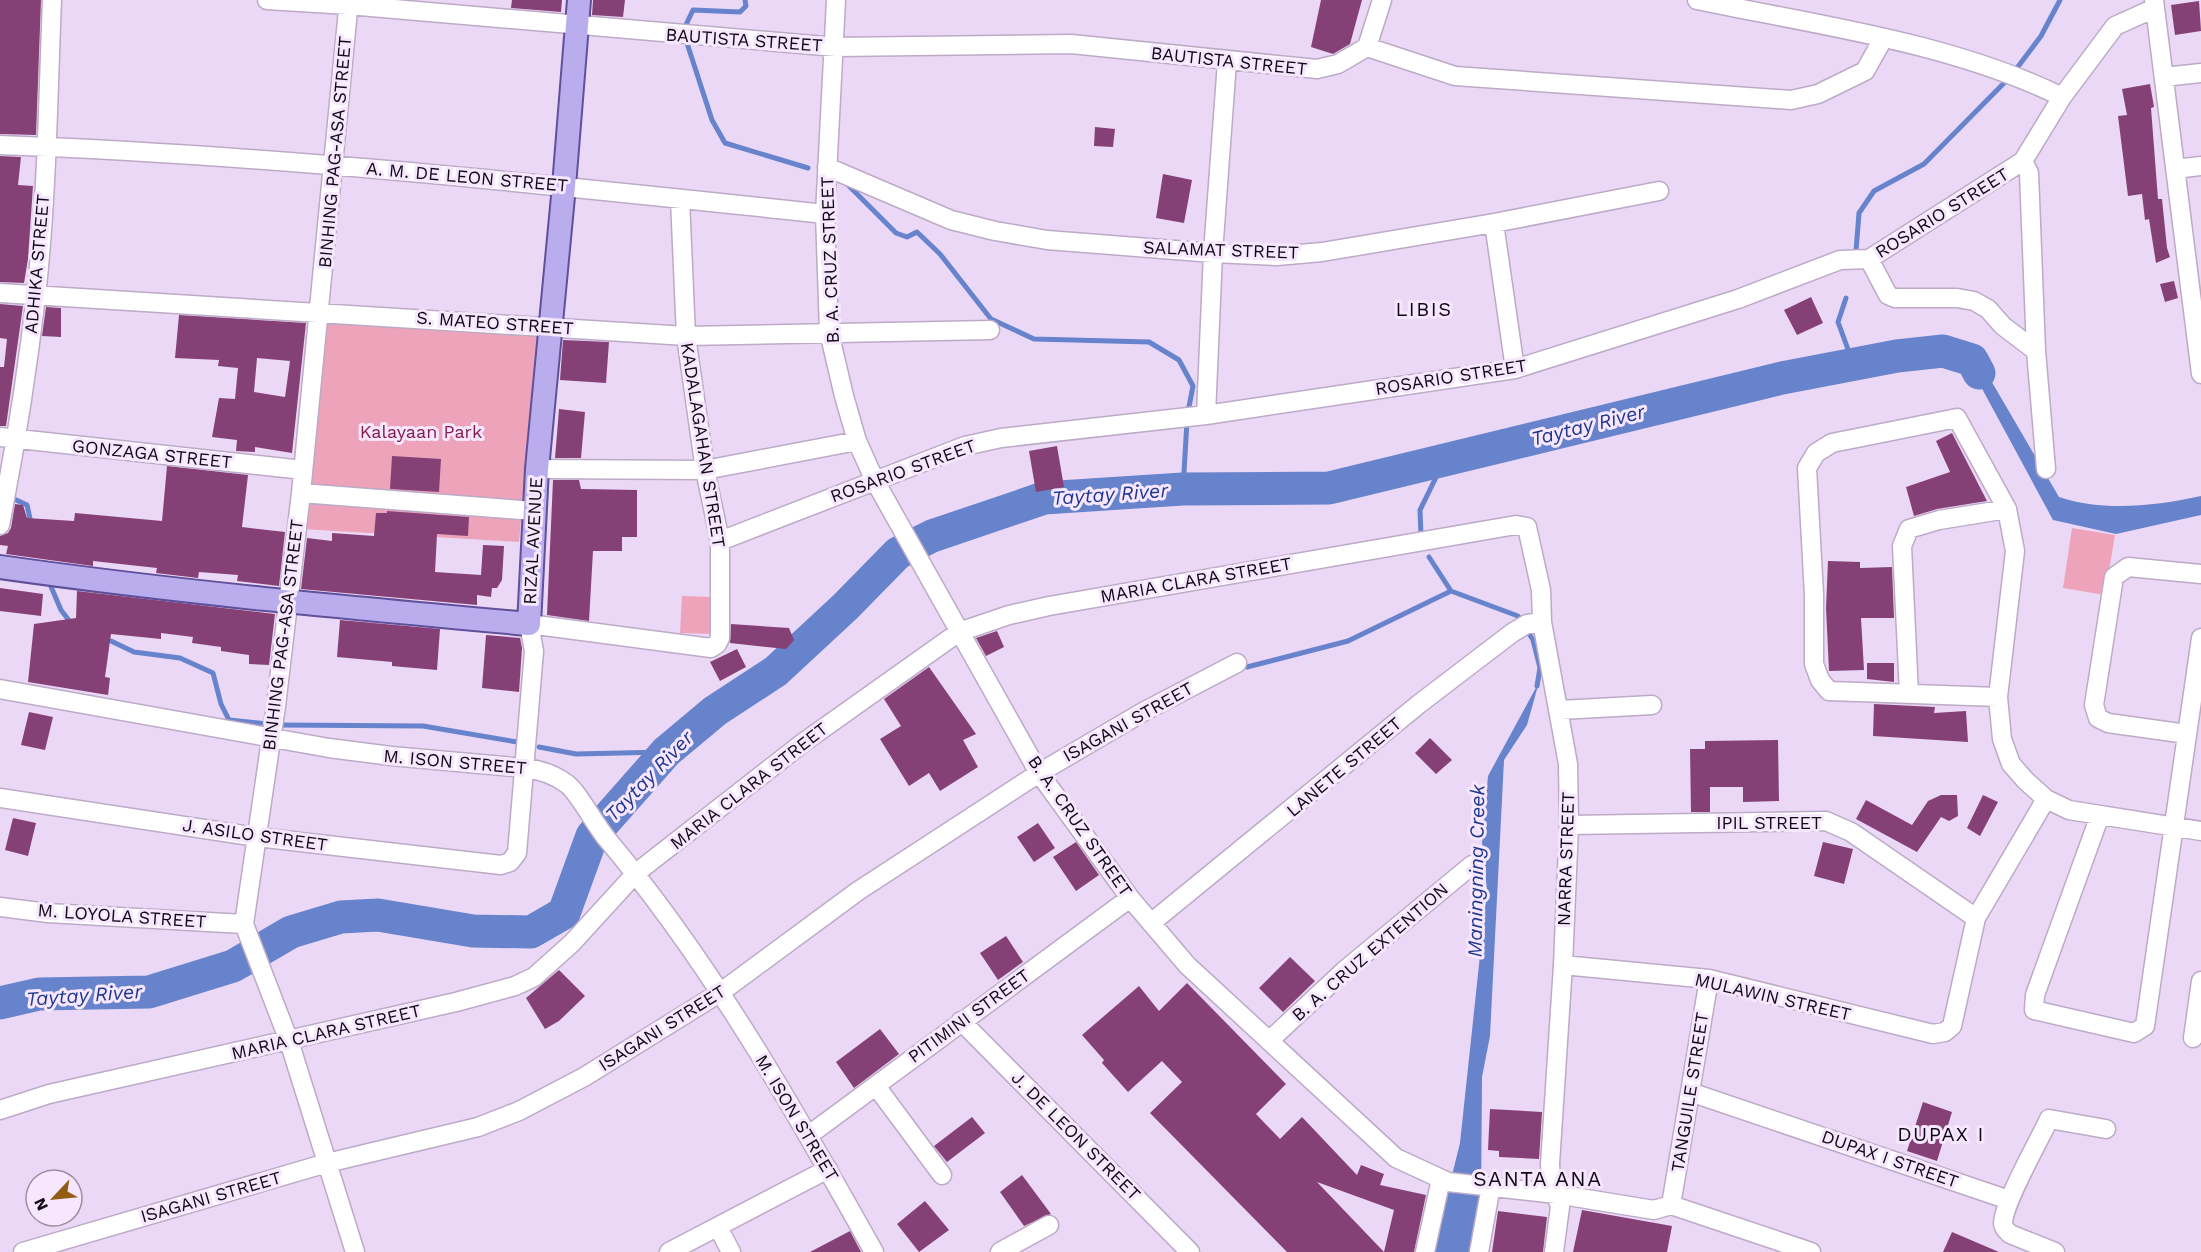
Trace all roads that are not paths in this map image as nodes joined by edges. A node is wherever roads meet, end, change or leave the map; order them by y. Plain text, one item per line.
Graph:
1 (52, 0) edge
2 (267, 0) edge
3 (579, 0) edge
4 (836, 0) edge
5 (1382, 0) edge
6 (1697, 0) edge
7 (349, 2) edge
8 (2155, 4) edge
9 (577, 25) junction
10 (1883, 39) junction
11 (836, 47) junction
12 (1366, 47) junction
13 (1227, 62) junction
14 (2201, 73) edge
15 (2164, 77) junction
16 (2062, 97) junction
17 (0, 145) edge
18 (47, 147) junction
19 (2023, 161) junction
20 (332, 165) junction
21 (2201, 166) edge
22 (827, 167) junction
23 (2175, 168) junction
24 (564, 186) junction
25 (1659, 191) dead end
26 (681, 199) junction
27 (825, 214) junction
28 (1494, 223) junction
29 (1213, 254) junction
30 (1869, 259) junction
31 (0, 293) edge
32 (36, 294) junction
33 (320, 311) junction
34 (551, 326) junction
35 (990, 330) dead end
36 (829, 332) junction
37 (686, 336) junction
38 (2036, 351) junction
39 (1515, 369) junction
40 (2201, 374) edge
41 (1197, 416) junction
42 (8, 438) edge
43 (857, 441) junction
44 (537, 469) junction
45 (2046, 469) dead end
46 (303, 470) junction
47 (705, 470) junction
48 (875, 481) junction
49 (301, 493) junction
50 (2007, 509) junction
51 (534, 511) junction
52 (0, 525) edge
53 (1527, 527) joint
54 (720, 541) junction
55 (0, 567) edge
56 (2201, 574) edge
57 (288, 602) junction
58 (529, 624) junction
59 (1527, 626) junction
60 (959, 632) junction
61 (2201, 638) edge
62 (1237, 663) dead end
63 (0, 689) edge
64 (1909, 694) junction
65 (1998, 697) junction
66 (1652, 705) dead end
67 (1560, 710) junction
68 (2187, 734) junction
69 (271, 736) junction
70 (525, 768) junction
71 (1039, 772) junction
72 (0, 798) edge
73 (2046, 799) junction
74 (2100, 815) junction
75 (1569, 825) junction
76 (2175, 827) junction
77 (2201, 831) edge
78 (257, 837) junction
79 (1472, 864) dead end
80 (636, 873) junction
81 (1130, 898) junction
82 (0, 906) edge
83 (1976, 918) junction
84 (1151, 923) junction
85 (244, 924) junction
86 (1563, 965) junction
87 (1709, 979) junction
88 (2201, 981) edge
89 (721, 992) junction
90 (961, 1021) junction
91 (2193, 1038) dead end
92 (1270, 1040) junction
93 (289, 1041) junction
94 (876, 1086) junction
95 (1690, 1092) junction
96 (0, 1110) edge
97 (2106, 1129) dead end
98 (809, 1135) junction
99 (327, 1163) junction
100 (828, 1169) junction
101 (942, 1175) dead end
102 (1445, 1181) junction
103 (1489, 1186) junction
104 (1556, 1194) junction
105 (2008, 1200) junction
106 (1671, 1205) junction
107 (1050, 1225) dead end
108 (718, 1227) junction
109 (1011, 1250) edge
110 (23, 1252) edge
111 (355, 1252) edge
112 (669, 1252) edge
113 (731, 1252) edge
114 (874, 1252) edge
115 (1190, 1252) edge
116 (1425, 1252) edge
117 (1479, 1252) edge
118 (1554, 1252) edge
119 (1811, 1252) edge
120 (2055, 1252) edge

1 - 18 street, ADHIKA STREET
2 - 7 street, BAUTISTA STREET
3 - 9 main road, RIZAL AVENUE
4 - 11 street, B. A. CRUZ STREET
5 - 12 street
6 - 10 street
7 - 9 street, BAUTISTA STREET
7 - 20 street, BINHING PAG-ASA STREET
8 - 15 street
8 - 16 street, ROSARIO STREET
9 - 11 street, BAUTISTA STREET
9 - 24 main road, RIZAL AVENUE
10 - 12 street
10 - 16 street
11 - 13 street, BAUTISTA STREET
11 - 22 street, B. A. CRUZ STREET
12 - 13 street, BAUTISTA STREET
13 - 29 street
14 - 15 street
15 - 23 street
16 - 19 street, ROSARIO STREET
17 - 18 street, A. M. DE LEON STREET
18 - 20 street, A. M. DE LEON STREET
18 - 32 street, ADHIKA STREET
19 - 30 street, ROSARIO STREET
19 - 38 street
20 - 24 street, A. M. DE LEON STREET
20 - 33 street, BINHING PAG-ASA STREET
21 - 23 street
22 - 27 street, B. A. CRUZ STREET
22 - 29 street, SALAMAT STREET
23 - 40 street
24 - 26 street, A. M. DE LEON STREET
24 - 34 main road, RIZAL AVENUE
25 - 28 street, SALAMAT STREET
26 - 27 street, A. M. DE LEON STREET
26 - 37 street, KADALAGAHAN STREET
27 - 36 street, B. A. CRUZ STREET
28 - 29 street, SALAMAT STREET
28 - 39 street
29 - 41 street
30 - 38 street
30 - 39 street, ROSARIO STREET
31 - 32 street, S. MATEO STREET
32 - 33 street, S. MATEO STREET
32 - 42 street, ADHIKA STREET
33 - 34 street, S. MATEO STREET
33 - 46 street, BINHING PAG-ASA STREET
34 - 37 street, S. MATEO STREET
34 - 44 main road, RIZAL AVENUE
35 - 36 street, S. MATEO STREET
36 - 37 street, S. MATEO STREET
36 - 43 street, B. A. CRUZ STREET
37 - 47 street, KADALAGAHAN STREET
38 - 45 street
39 - 41 street, ROSARIO STREET
41 - 48 street, ROSARIO STREET
42 - 46 street, GONZAGA STREET
42 - 52 street, ADHIKA STREET
43 - 47 street
43 - 48 street, B. A. CRUZ STREET
44 - 47 street
44 - 51 main road, RIZAL AVENUE
46 - 49 street, BINHING PAG-ASA STREET
47 - 54 street, KADALAGAHAN STREET
48 - 54 street, ROSARIO STREET
48 - 60 street, B. A. CRUZ STREET
49 - 51 street
49 - 57 street, BINHING PAG-ASA STREET
50 - 64 street
50 - 64 street
50 - 65 street
51 - 58 main road, RIZAL AVENUE
53 - 59 street, NARRA STREET
53 - 60 street, MARIA CLARA STREET
54 - 58 street, KADALAGAHAN STREET
55 - 57 main road, RIZAL AVENUE
56 - 68 street
57 - 58 main road, RIZAL AVENUE
57 - 69 street, BINHING PAG-ASA STREET
58 - 70 street
59 - 67 street, NARRA STREET
59 - 84 street, LANETE STREET
60 - 71 street, B. A. CRUZ STREET
60 - 80 street, MARIA CLARA STREET
61 - 68 street
62 - 71 street, ISAGANI STREET
63 - 69 street, M. ISON STREET
64 - 65 street
65 - 73 street
66 - 67 street
67 - 75 street, NARRA STREET
68 - 76 street
69 - 70 street, M. ISON STREET
69 - 78 street, BINHING PAG-ASA STREET
70 - 78 street, J. ASILO STREET
70 - 80 street, M. ISON STREET
71 - 81 street, B. A. CRUZ STREET
71 - 89 street, ISAGANI STREET
72 - 78 street, J. ASILO STREET
73 - 74 street
73 - 83 street
74 - 76 street
74 - 76 street
75 - 83 street, IPIL STREET
75 - 86 street, NARRA STREET
76 - 77 street
78 - 85 street, BINHING PAG-ASA STREET
79 - 92 street, B. A. CRUZ EXTENTION
80 - 89 street, M. ISON STREET
80 - 93 street, MARIA CLARA STREET
81 - 84 street, B. A. CRUZ STREET
81 - 90 street, PITIMINI STREET
82 - 85 street, M. LOYOLA STREET
83 - 87 street, MULAWIN STREET
84 - 92 street, B. A. CRUZ STREET
85 - 93 street, BINHING PAG-ASA STREET
86 - 87 street, MULAWIN STREET
86 - 104 street, NARRA STREET
87 - 95 street, TANGUILE STREET
88 - 91 street
89 - 98 street, M. ISON STREET
89 - 99 street, ISAGANI STREET
90 - 94 street, PITIMINI STREET
90 - 115 street, J. DE LEON STREET
92 - 102 street, B. A. CRUZ STREET
93 - 96 street, MARIA CLARA STREET
93 - 99 street, BINHING PAG-ASA STREET
94 - 98 street, PITIMINI STREET
94 - 101 street
95 - 105 street, DUPAX I STREET
95 - 106 street, TANGUILE STREET
97 - 105 street
98 - 100 street, M. ISON STREET
99 - 110 street, ISAGANI STREET
99 - 111 street, BINHING PAG-ASA STREET
100 - 108 street
100 - 114 street, M. ISON STREET
102 - 103 street, B. A. CRUZ STREET
102 - 116 street
103 - 104 street, B. A. CRUZ STREET
103 - 117 street
104 - 106 street, B. A. CRUZ STREET
104 - 118 street, NARRA STREET
105 - 120 street
106 - 119 street, B. A. CRUZ STREET
107 - 109 street
108 - 112 street
108 - 113 street

